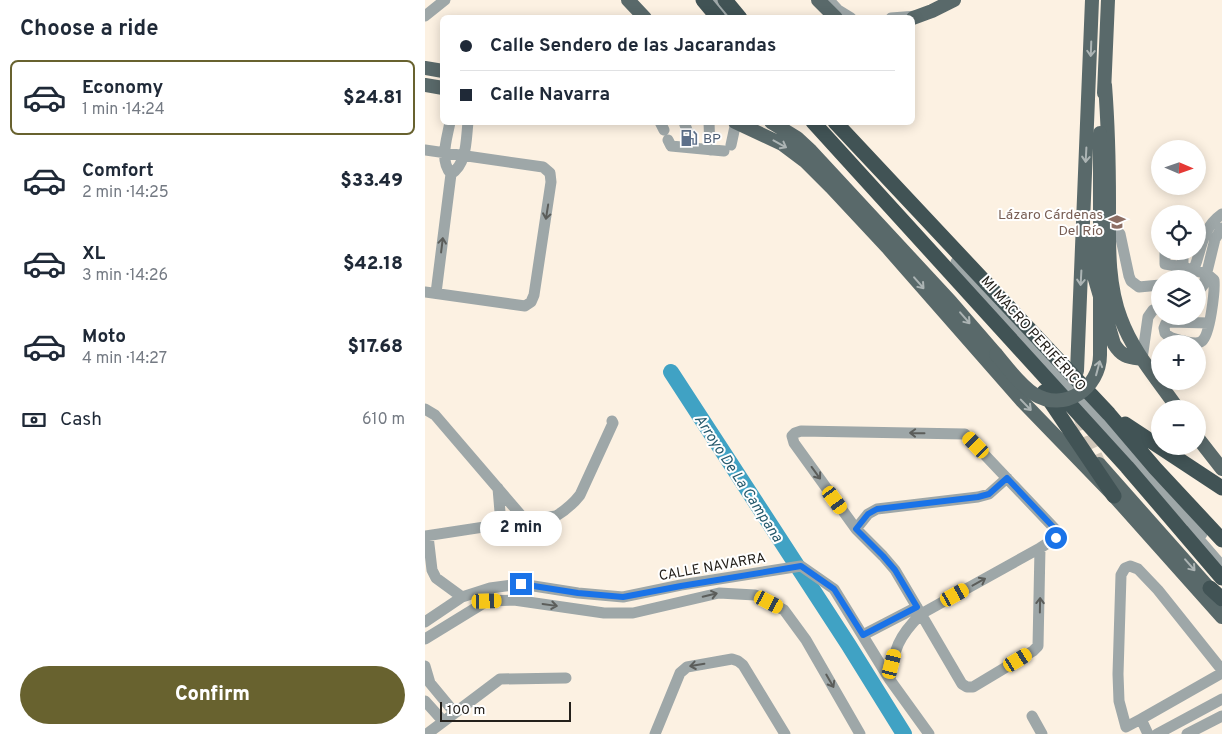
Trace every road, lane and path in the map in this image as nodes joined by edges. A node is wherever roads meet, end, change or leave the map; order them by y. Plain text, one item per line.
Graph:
1 (445, 0) edge
2 (628, 0) edge
3 (703, 0) edge
4 (712, 0) edge
5 (718, 0) edge
6 (725, 0) edge
7 (818, 0) edge
8 (829, 0) edge
9 (954, 0) edge
10 (1093, 0) edge
11 (1109, 0) edge
12 (642, 15) edge
13 (716, 15) edge
14 (725, 15) edge
15 (731, 15) edge
16 (738, 15) edge
17 (833, 15) edge
18 (846, 15) edge
19 (425, 16) edge
20 (915, 17) edge
21 (425, 68) edge
22 (440, 70) edge
23 (425, 85) edge
24 (1105, 85) junction
25 (440, 88) edge
26 (450, 125) edge
27 (468, 125) edge
28 (709, 125) edge
29 (735, 125) edge
30 (740, 125) edge
31 (776, 125) edge
32 (816, 125) edge
33 (826, 125) edge
34 (832, 125) edge
35 (838, 125) edge
36 (664, 131) edge
37 (425, 150) edge
38 (710, 150) junction
39 (445, 153) junction
40 (463, 156) junction
41 (451, 174) junction
42 (1084, 212) junction
43 (1222, 214) edge
44 (1109, 222) junction
45 (1222, 228) edge
46 (1165, 260) edge
47 (1183, 270) edge
48 (1190, 270) edge
49 (1207, 274) junction
50 (1206, 277) edge
51 (1151, 286) edge
52 (430, 292) edge
53 (1206, 300) edge
54 (1213, 304) junction
55 (1151, 313) edge
56 (1209, 323) dead end
57 (1003, 330) junction
58 (1142, 359) junction
59 (1077, 371) dead end
60 (1172, 400) edge
61 (425, 409) edge
62 (1109, 414) junction
63 (612, 421) dead end
64 (1206, 449) edge
65 (1099, 464) tunnel mouth
66 (1222, 470) edge
67 (1007, 478) junction
68 (498, 488) junction
69 (1222, 488) edge
70 (1114, 496) junction
71 (525, 520) junction
72 (501, 524) junction
73 (856, 529) junction
74 (426, 536) edge
75 (1222, 540) edge
76 (1041, 548) junction
77 (1222, 555) edge
78 (1222, 566) edge
79 (754, 574) junction
80 (1222, 578) edge
81 (1210, 588) junction
82 (755, 595) junction
83 (462, 597) junction
84 (1222, 599) edge
85 (1222, 603) edge
86 (919, 610) junction
87 (1222, 617) edge
88 (426, 619) edge
89 (863, 635) junction
90 (425, 640) edge
91 (425, 666) edge
92 (1222, 672) edge
93 (566, 678) dead end
94 (890, 680) junction
95 (1202, 685) junction
96 (1222, 699) edge
97 (425, 702) edge
98 (1211, 705) junction
99 (455, 712) junction
100 (1032, 716) dead end
101 (1220, 717) edge
102 (1141, 720) junction
103 (443, 721) junction
104 (427, 734) edge
105 (655, 734) edge
106 (785, 734) edge
107 (860, 734) edge
108 (929, 734) edge
109 (1042, 734) edge
110 (1148, 734) edge
111 (1157, 734) edge
112 (1187, 734) edge

1 - 19 street
2 - 12 main road
3 - 13 highway
4 - 14 street
5 - 15 street
6 - 16 highway
7 - 17 main road
8 - 18 street
9 - 20 main road
10 -> 42 main road
11 - 24 main road
21 - 22 main road
23 - 25 main road
31 -> 24 main road, bridge
24 - 44 main road
26 - 39 street
27 - 40 street
28 - 38 street
29 - 38 street
30 -> 70 main road
32 - 57 highway
33 - 78 street, MI MACRO PERIFÉRICO
34 - 77 street, MI MACRO PERIFÉRICO
35 - 62 highway
36 - 38 street
37 - 39 street
39 - 40 street
39 - 41 street
40 - 41 street
40 -> 52 street
52 -> 41 street
42 - 58 main road
42 -> 59 main road
43 - 48 street
44 - 51 street
44 - 58 main road
45 - 49 street
46 - 47 street
49 - 50 street
49 - 54 street
53 - 54 street
54 - 56 street
55 - 58 street
57 - 70 highway
57 - 80 highway
58 - 60 main road
61 - 68 street
62 - 69 highway
62 - 75 highway
63 - 71 street
64 - 66 main road
65 -> 81 main road
67 - 73 street
67 -> 73 street
67 - 76 street
68 - 71 street
68 - 72 street
70 - 87 main road
71 - 72 street
72 - 74 street
73 - 86 street
74 - 83 street
86 -> 76 street
86 -> 76 street
79 - 82 street
79 - 83 street, CALLE NAVARRA
79 - 89 street, CALLE NAVARRA
81 - 84 highway
81 - 85 main road
90 -> 82 street, CALLE NAVARRA
82 -> 107 street, CALLE NAVARRA
83 - 88 street, CALLE NAVARRA
86 - 89 street
86 - 94 street
89 - 94 street, CALLE NAVARRA
91 - 99 street
92 - 95 street
92 - 102 street
93 - 99 street
94 - 108 street, CALLE NAVARRA
95 - 98 street
95 - 102 street
96 - 98 street
97 - 103 street
98 - 101 street
98 - 111 street
99 - 103 street
100 - 109 street
101 - 112 street
102 - 110 street
103 - 104 street
106 -> 105 street

